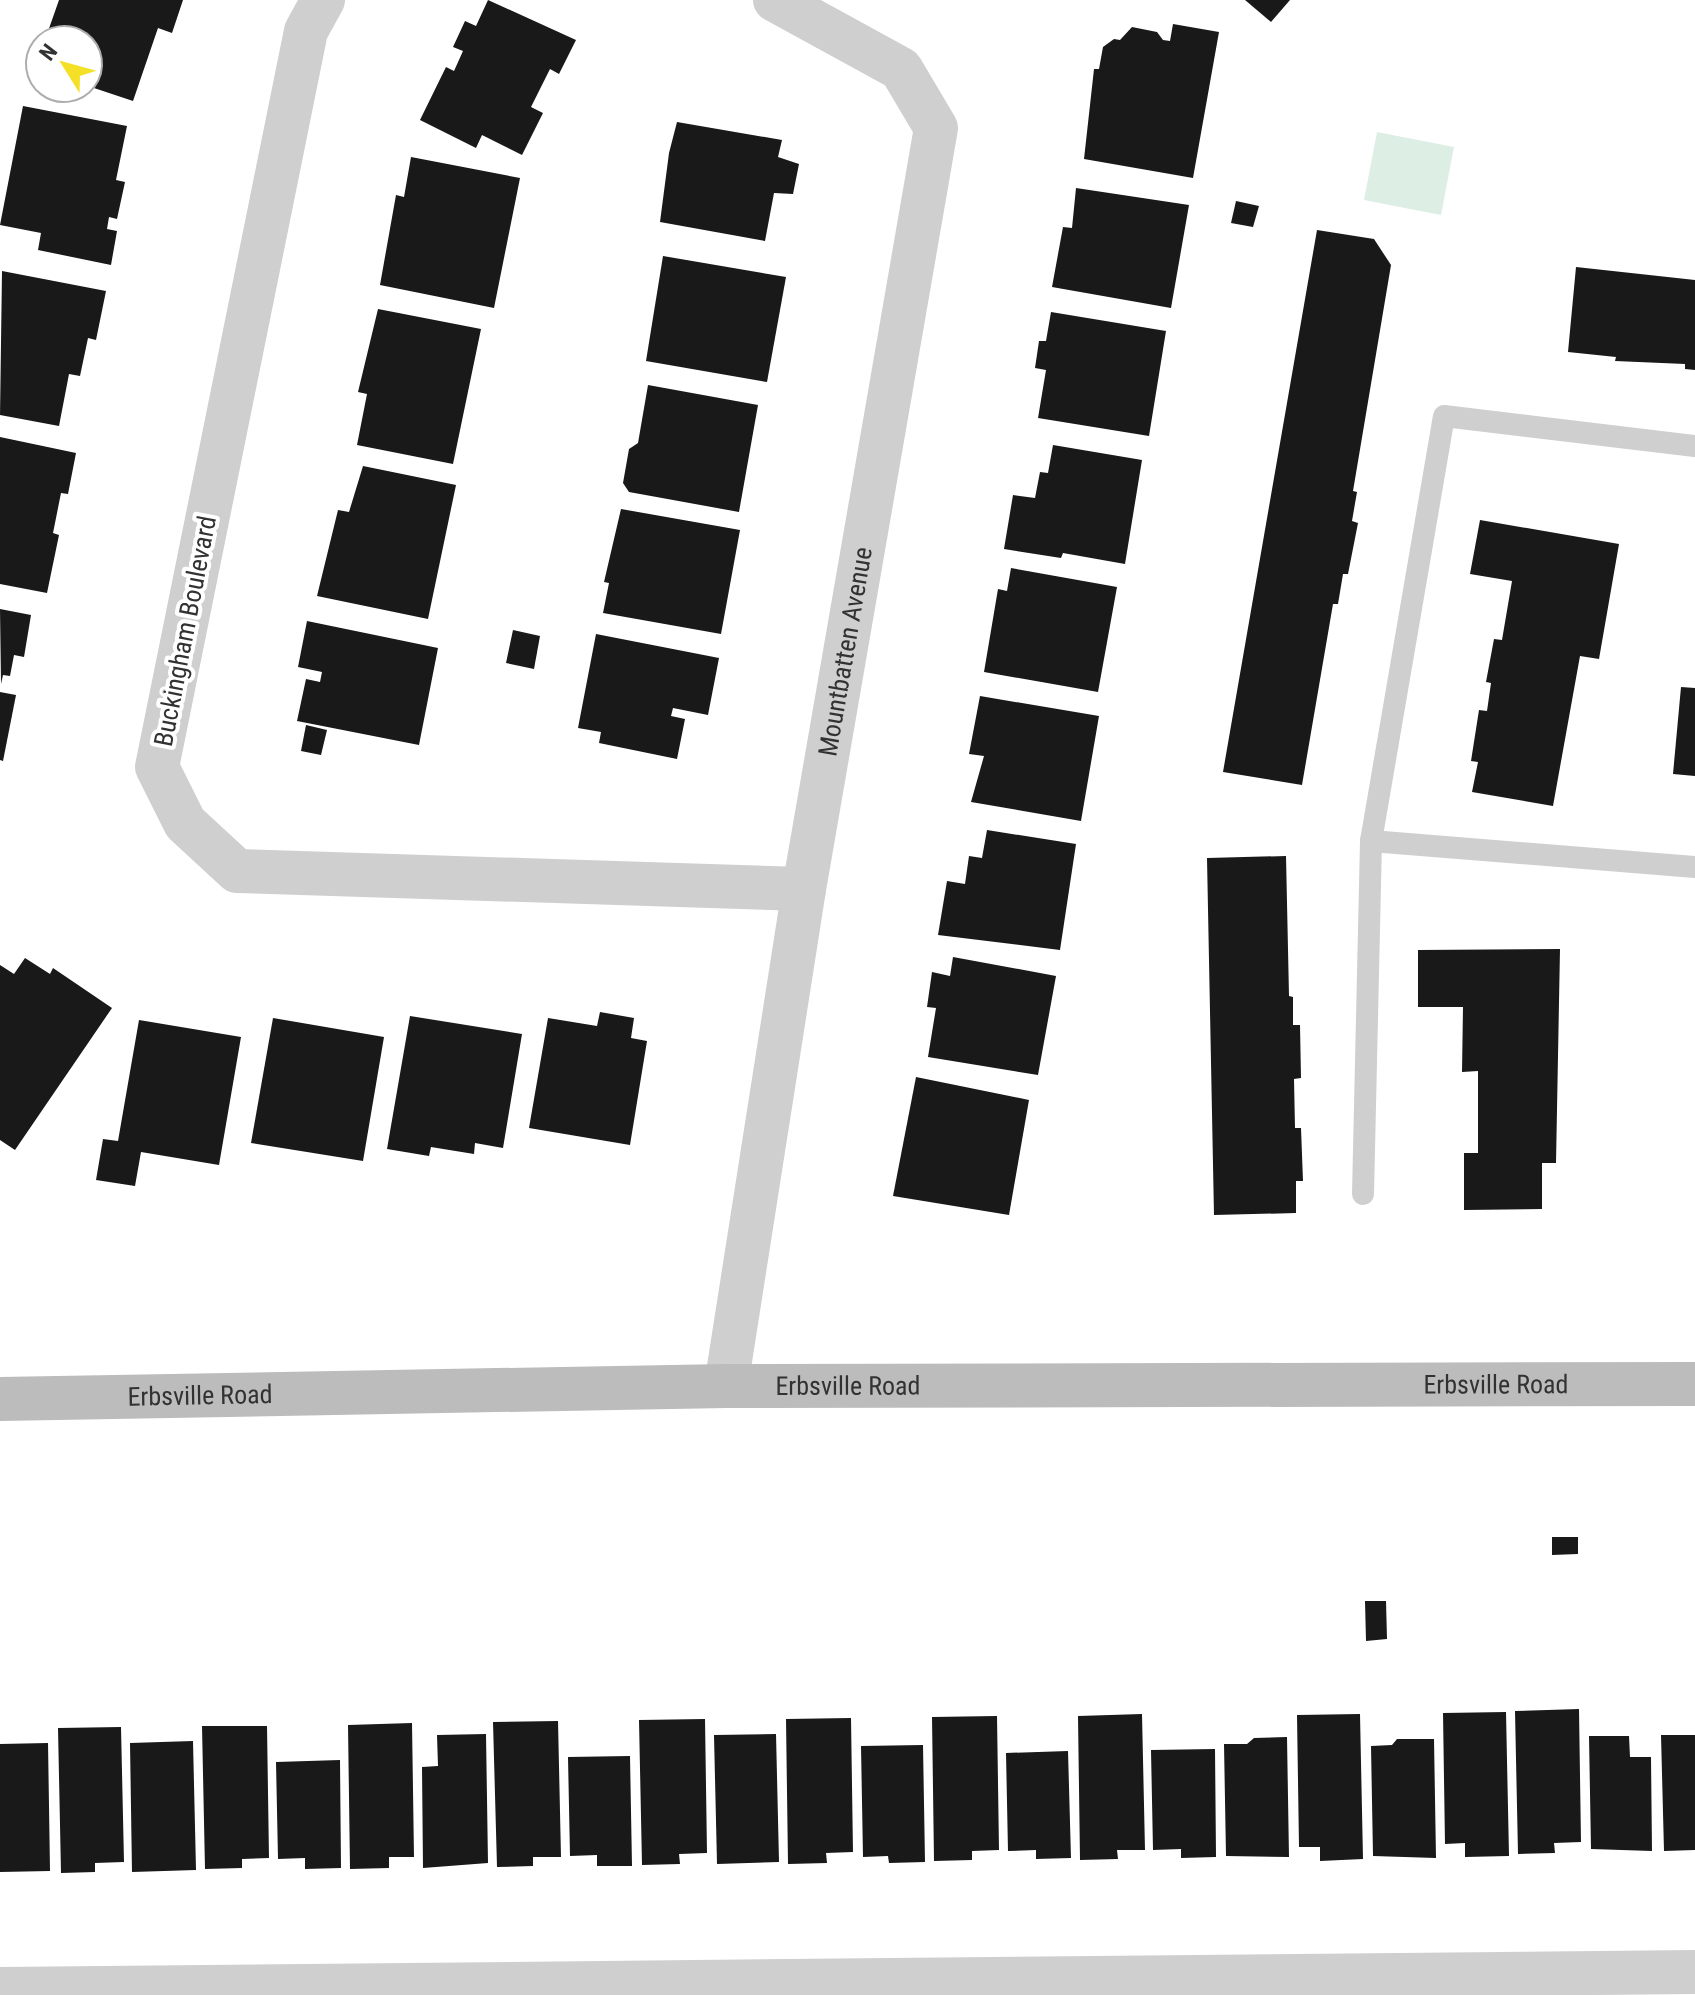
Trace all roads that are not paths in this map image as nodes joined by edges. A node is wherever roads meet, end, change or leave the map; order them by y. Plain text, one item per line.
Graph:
1 (323, 0) edge
2 (775, 0) edge
3 (1695, 446) edge
4 (1371, 841) junction
5 (1695, 867) edge
6 (804, 889) junction
7 (1363, 1194) dead end
8 (1695, 1384) edge
9 (726, 1386) junction
10 (0, 1399) edge
11 (1695, 1972) edge
12 (0, 1989) edge

1 - 6 street, Buckingham Boulevard
2 - 6 street, Mountbatten Avenue
3 - 4 lane
4 - 5 lane
4 - 7 lane
6 - 9 street, Mountbatten Avenue
8 - 9 main road, Erbsville Road
9 - 10 main road, Erbsville Road
11 - 12 street

